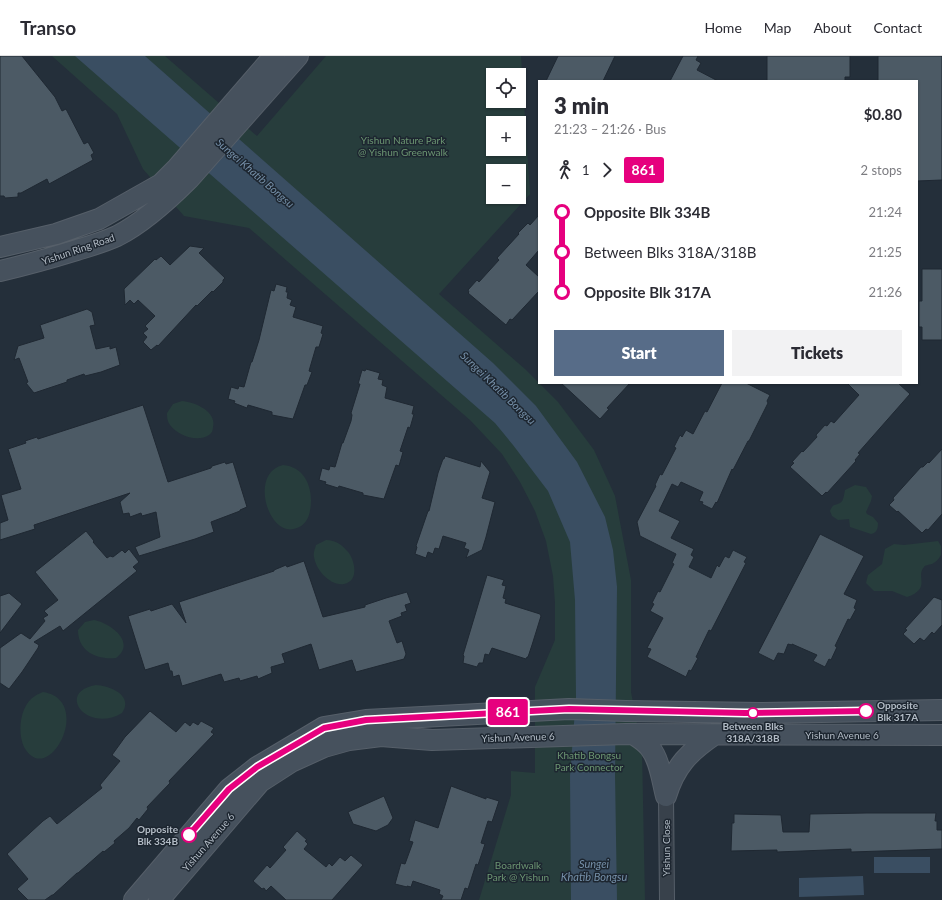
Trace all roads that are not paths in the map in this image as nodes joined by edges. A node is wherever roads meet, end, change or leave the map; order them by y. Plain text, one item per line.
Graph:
1 (274, 56) edge
2 (298, 56) edge
3 (183, 173) junction
4 (31, 240) junction
5 (0, 247) edge
6 (36, 263) junction
7 (0, 271) edge
8 (942, 710) edge
9 (630, 734) junction
10 (714, 735) junction
11 (942, 735) edge
12 (666, 796) junction
13 (134, 900) edge
14 (159, 900) edge
15 (667, 900) edge

1 - 3 main road, Yishun Ring Road
2 - 3 main road, Yishun Ring Road
3 - 4 main road, Yishun Ring Road
3 - 6 main road, Yishun Ring Road
4 - 5 main road, Yishun Ring Road
4 - 6 main road
6 - 7 main road, Yishun Ring Road
8 - 13 main road, Yishun Avenue 6
9 - 10 main road, Yishun Avenue 6
9 - 12 main road
9 - 14 main road, Yishun Avenue 6
10 - 11 main road, Yishun Avenue 6
10 - 12 main road
12 - 15 street, Yishun Close

